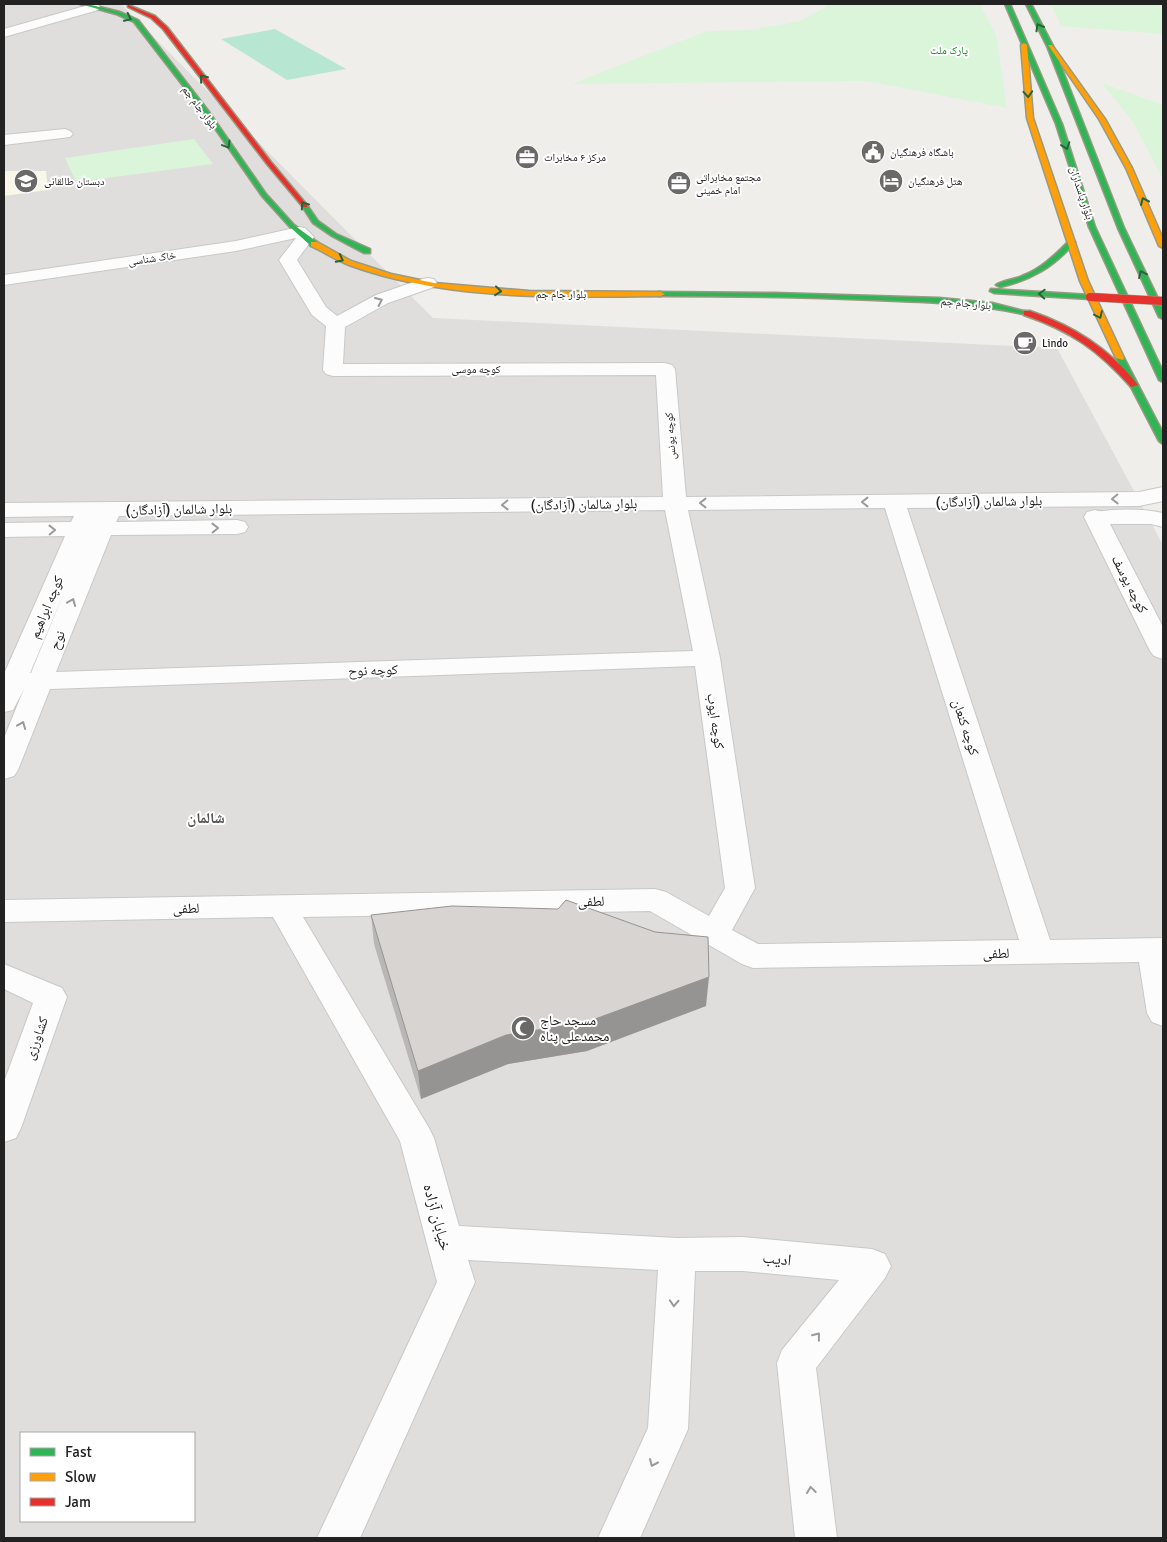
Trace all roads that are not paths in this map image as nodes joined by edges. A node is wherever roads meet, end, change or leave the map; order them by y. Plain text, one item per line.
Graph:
1 (120, 4) edge
2 (1007, 4) edge
3 (1028, 4) edge
4 (88, 5) edge
5 (4, 24) edge
6 (26, 26) junction
7 (4, 33) edge
8 (1024, 45) junction
9 (1050, 46) junction
10 (65, 134) dead end
11 (4, 140) edge
12 (302, 234) junction
13 (1071, 242) junction
14 (1163, 244) edge
15 (375, 253) dead end
16 (4, 280) edge
17 (428, 283) junction
18 (585, 286) junction
19 (948, 289) dead end
20 (1090, 297) junction
21 (1163, 301) edge
22 (1163, 317) edge
23 (336, 324) junction
24 (665, 369) joint
25 (1163, 380) edge
26 (1134, 385) junction
27 (1163, 441) edge
28 (1163, 494) edge
29 (4, 510) edge
30 (897, 510) junction
31 (677, 513) junction
32 (1095, 517) junction
33 (94, 519) junction
34 (1163, 520) edge
35 (4, 530) edge
36 (1163, 651) edge
37 (706, 658) junction
38 (40, 680) junction
39 (7, 689) edge
40 (4, 770) edge
41 (282, 907) junction
42 (4, 911) edge
43 (714, 934) junction
44 (1158, 950) edge
45 (1038, 952) junction
46 (4, 976) edge
47 (1163, 1013) edge
48 (4, 1128) edge
49 (445, 1242) junction
50 (677, 1255) junction
51 (338, 1538) edge
52 (619, 1538) edge
53 (816, 1538) edge

15 -> 1 main road, بلوار جام جم
2 - 8 main road, بلوار پاسداران
9 -> 3 main road, بلوار پاسداران
4 - 6 street
4 -> 12 main road, بلوار جام جم
5 - 6 street
6 - 7 street
8 -> 13 main road
8 -> 25 main road, بلوار پاسداران
14 -> 9 main road
22 -> 9 main road, بلوار پاسداران
10 - 11 street
12 - 16 street, خاک شناسی
12 -> 17 main road, بلوار جام جم
12 - 23 street
13 - 20 main road
20 -> 13 main road, بلوار جام جم
17 -> 18 main road, بلوار جام جم
23 -> 17 street
18 - 19 main road, بلوار جام جم
18 - 26 main road, بلوار جام جم
20 - 21 main road, بلوار جام جم, bridge
20 -> 26 main road
23 - 24 street, کوچه موسی
24 - 31 street, کوچه یونس
26 - 27 main road
28 -> 30 street, بلوار شالمان (آزادگان)
29 - 33 street, بلوار شالمان (آزادگان)
30 - 31 street, بلوار شالمان (آزادگان)
30 - 32 street, بلوار شالمان (آزادگان)
30 - 45 street, کوچه کنعان
31 - 33 street, بلوار شالمان (آزادگان)
31 - 37 street, کوچه ایوب
32 - 34 street, بلوار شالمان (آزادگان)
32 - 36 street, کوچه یوسف
35 -> 33 street, بلوار شالمان (آزادگان)
38 -> 33 street, نوح
33 - 39 street, کوچه ابراهیم
37 - 38 street, کوچه نوح
37 - 43 street, کوچه ایوب
38 - 39 street, کوچه نوح
40 -> 38 street, نوح
41 - 42 street, لطفی
41 - 43 street, لطفی
41 - 49 street, خیابان آزاده
43 - 45 street, لطفی
44 - 45 street, لطفی
44 - 47 street
46 - 48 street, کشاورزی
49 - 50 street, ادیب
49 - 51 street, خیابان آزاده
50 -> 52 street
53 -> 50 street, ادیب

